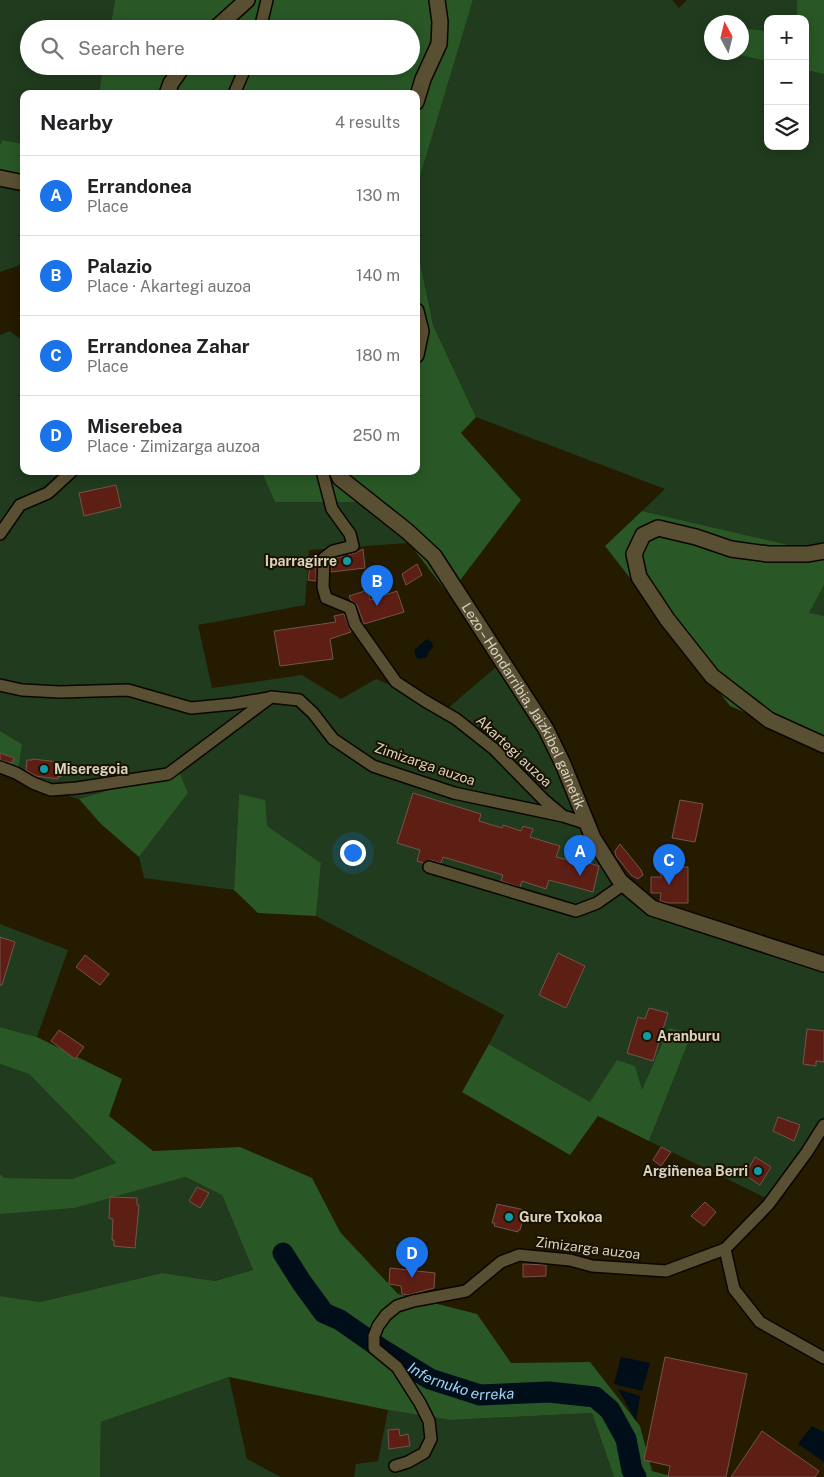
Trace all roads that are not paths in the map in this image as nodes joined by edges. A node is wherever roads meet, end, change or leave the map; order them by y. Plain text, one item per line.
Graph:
1 (247, 0) edge
2 (267, 0) edge
3 (437, 0) edge
4 (225, 20) edge
5 (262, 20) edge
6 (177, 75) edge
7 (242, 75) edge
8 (168, 90) edge
9 (236, 90) edge
10 (420, 90) edge
11 (0, 178) edge
12 (20, 182) edge
13 (68, 475) edge
14 (323, 475) edge
15 (339, 475) edge
16 (0, 534) edge
17 (824, 550) edge
18 (0, 685) edge
19 (271, 697) junction
20 (824, 745) edge
21 (0, 767) edge
22 (563, 816) junction
23 (585, 822) junction
24 (429, 867) dead end
25 (624, 884) junction
26 (824, 964) edge
27 (824, 1125) edge
28 (726, 1249) junction
29 (824, 1358) edge
30 (395, 1466) dead end

1 - 4 street
2 - 5 street
3 - 10 street
6 - 8 street
7 - 9 street
11 - 12 street
13 - 16 street
14 - 22 street, Akartegi auzoa
15 - 23 street, Lezo – Hondarribia, Jaizkibel gainetik
17 - 20 street
18 - 19 street, Zimizarga auzoa
19 - 21 street
19 - 22 street, Zimizarga auzoa
22 - 23 street, Akartegi auzoa
23 - 25 street, Lezo – Hondarribia, Jaizkibel gainetik
24 - 25 street
25 - 26 street, Lezo – Hondarribia, Jaizkibel gainetik
27 - 28 street, Zimizarga auzoa
28 - 29 street
28 - 30 street, Zimizarga auzoa

